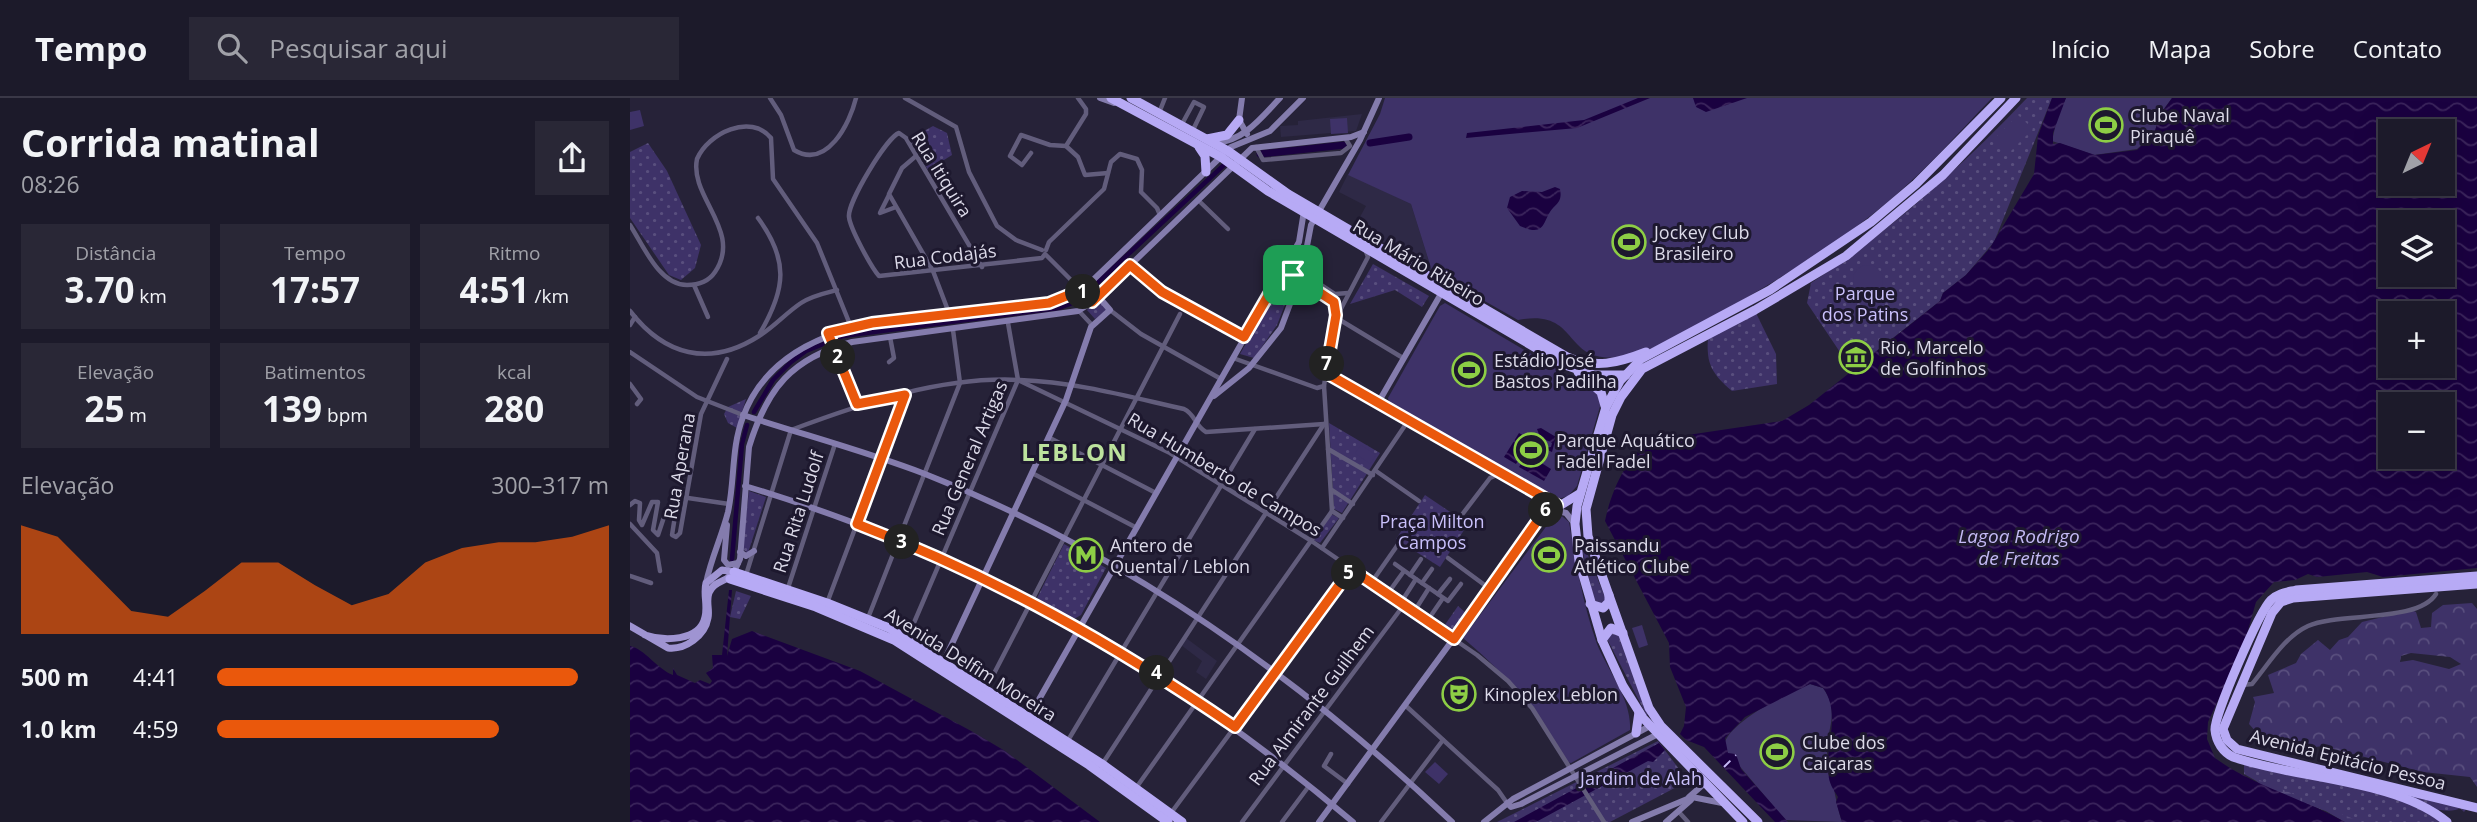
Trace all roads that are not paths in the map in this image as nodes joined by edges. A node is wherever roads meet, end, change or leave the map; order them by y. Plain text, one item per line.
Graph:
1 (770, 98) edge
2 (856, 98) edge
3 (905, 98) edge
4 (1077, 98) edge
5 (1100, 98) edge
6 (1111, 98) edge
7 (1165, 98) edge
8 (1242, 98) edge
9 (1280, 98) edge
10 (1304, 98) edge
11 (1379, 98) edge
12 (2001, 98) edge
13 (2015, 98) edge
14 (1131, 103) edge
15 (1159, 114) junction
16 (1239, 120) junction
17 (1181, 127) junction
18 (1245, 132) junction
19 (1364, 132) junction
20 (900, 133) joint
21 (1266, 133) junction
22 (1192, 137) junction
23 (1345, 138) junction
24 (1209, 141) junction
25 (1260, 143) junction
26 (1066, 146) junction
27 (1954, 147) junction
28 (1965, 152) junction
29 (1031, 153) dead end
30 (1341, 153) junction
31 (1224, 154) junction
32 (916, 156) junction
33 (1236, 162) junction
34 (1344, 166) junction
35 (1206, 172) junction
36 (1108, 173) junction
37 (889, 194) junction
38 (1198, 200) junction
39 (1302, 202) junction
40 (896, 207) junction
41 (1304, 213) junction
42 (1316, 215) junction
43 (1160, 216) junction
44 (758, 218) dead end
45 (1871, 222) junction
46 (630, 225) edge
47 (1228, 229) dead end
48 (1877, 231) junction
49 (1364, 248) junction
50 (1044, 251) junction
51 (1287, 262) junction
52 (1130, 265) junction
53 (982, 267) junction
54 (933, 271) junction
55 (1280, 275) junction
56 (1300, 276) junction
57 (694, 285) junction
58 (837, 290) junction
59 (1081, 290) junction
60 (1443, 290) junction
61 (1349, 293) junction
62 (1098, 296) junction
63 (1089, 304) junction
64 (630, 310) edge
65 (1110, 310) junction
66 (1078, 311) junction
67 (949, 313) junction
68 (1180, 314) dead end
69 (1336, 315) junction
70 (635, 317) junction
71 (708, 317) dead end
72 (1008, 323) junction
73 (1094, 323) junction
74 (630, 325) edge
75 (851, 327) junction
76 (953, 330) junction
77 (828, 333) junction
78 (890, 336) junction
79 (758, 337) junction
80 (1244, 337) junction
81 (1660, 346) junction
82 (834, 347) junction
83 (1164, 347) junction
84 (630, 352) edge
85 (1233, 358) junction
86 (1403, 358) junction
87 (727, 359) dead end
88 (889, 362) dead end
89 (1253, 365) junction
90 (1642, 369) junction
91 (1577, 371) junction
92 (1326, 373) junction
93 (1626, 374) junction
94 (1221, 379) junction
95 (1018, 380) junction
96 (960, 383) junction
97 (630, 384) edge
98 (1072, 384) junction
99 (1324, 386) junction
100 (905, 395) junction
101 (1139, 399) junction
102 (1066, 400) junction
103 (706, 401) junction
104 (1378, 402) junction
105 (1207, 403) junction
106 (637, 404) dead end
107 (857, 404) junction
108 (1606, 407) junction
109 (743, 415) junction
110 (758, 420) junction
111 (1408, 421) junction
112 (1195, 422) junction
113 (768, 423) junction
114 (1324, 424) junction
115 (740, 425) junction
116 (1123, 428) junction
117 (1255, 429) junction
118 (791, 430) junction
119 (754, 431) junction
120 (1048, 437) junction
121 (835, 444) junction
122 (1328, 448) junction
123 (1176, 456) junction
124 (881, 459) junction
125 (1103, 466) junction
126 (1490, 469) junction
127 (1032, 472) junction
128 (1375, 473) junction
129 (1499, 474) junction
130 (926, 475) junction
131 (1490, 478) junction
132 (1222, 485) junction
133 (745, 486) junction
134 (1331, 489) junction
135 (1581, 492) junction
136 (1157, 493) junction
137 (969, 494) junction
138 (771, 495) junction
139 (688, 498) junction
140 (1086, 500) junction
141 (1419, 501) dead end
142 (729, 504) junction
143 (1353, 504) junction
144 (630, 505) edge
145 (1559, 505) junction
146 (814, 509) junction
147 (1265, 511) junction
148 (1332, 511) junction
149 (728, 512) junction
150 (1013, 513) junction
151 (1575, 513) junction
152 (1461, 516) dead end
153 (1343, 518) junction
154 (630, 524) edge
155 (857, 524) junction
156 (1575, 524) junction
157 (1138, 528) junction
158 (1534, 529) junction
159 (1588, 536) junction
160 (899, 540) junction
161 (1065, 540) junction
162 (1310, 540) junction
163 (1399, 543) dead end
164 (1322, 548) junction
165 (754, 551) junction
166 (740, 552) junction
167 (941, 558) junction
168 (1448, 558) dead end
169 (1421, 559) dead end
170 (1395, 565) dead end
171 (1114, 568) junction
172 (1351, 569) junction
173 (1432, 569) dead end
174 (660, 570) dead end
175 (732, 571) junction
176 (1404, 571) junction
177 (1410, 575) junction
178 (630, 576) edge
179 (982, 576) junction
180 (2477, 576) edge
181 (745, 579) junction
182 (1416, 579) junction
183 (1450, 579) dead end
184 (651, 583) dead end
185 (706, 583) junction
186 (1371, 583) junction
187 (1422, 583) junction
188 (1461, 584) dead end
189 (2477, 584) edge
190 (1429, 588) junction
191 (788, 589) junction
192 (1391, 589) dead end
193 (1491, 589) junction
194 (1157, 592) junction
195 (2316, 592) junction
196 (1609, 594) junction
197 (2436, 594) dead end
198 (1440, 596) junction
199 (1033, 601) junction
200 (827, 603) junction
201 (1590, 604) junction
202 (1401, 605) junction
203 (1417, 607) dead end
204 (1432, 614) dead end
205 (1197, 617) junction
206 (868, 618) junction
207 (630, 626) edge
208 (1080, 628) junction
209 (1623, 633) junction
210 (645, 635) junction
211 (673, 639) junction
212 (907, 639) junction
213 (1454, 639) junction
214 (1602, 640) junction
215 (1238, 643) junction
216 (673, 649) junction
217 (1122, 651) junction
218 (943, 667) junction
219 (1275, 672) junction
220 (1159, 675) junction
221 (2236, 683) junction
222 (986, 689) junction
223 (1198, 701) junction
224 (994, 704) junction
225 (1406, 706) junction
226 (1326, 709) junction
227 (1639, 712) junction
228 (1028, 717) junction
229 (1650, 726) junction
230 (1235, 727) junction
231 (1662, 732) junction
232 (1636, 733) junction
233 (1443, 740) junction
234 (1067, 742) junction
235 (1373, 749) junction
236 (1679, 750) junction
237 (1331, 754) dead end
238 (1102, 765) junction
239 (1283, 765) junction
240 (1569, 769) junction
241 (1707, 772) junction
242 (1574, 777) junction
243 (1412, 783) junction
244 (1705, 783) junction
245 (1348, 784) junction
246 (1309, 786) junction
247 (1136, 789) junction
248 (1691, 797) junction
249 (1507, 803) junction
250 (1674, 803) junction
251 (1332, 805) junction
252 (1726, 805) junction
253 (2477, 808) edge
254 (1677, 811) junction
255 (1169, 818) edge
256 (1637, 821) edge
257 (1182, 822) edge
258 (1242, 822) edge
259 (1282, 822) edge
260 (1320, 822) edge
261 (1353, 822) edge
262 (1381, 822) edge
263 (1452, 822) edge
264 (1484, 822) edge
265 (1604, 822) edge
266 (1666, 822) edge
267 (1688, 822) edge
268 (1742, 822) edge
269 (1758, 822) edge
270 (2447, 822) edge

1 - 2 street
3 - 50 street
4 - 26 street
5 - 14 main road
6 - 14 highway
7 - 15 street
8 - 16 main road
9 - 18 main road
10 - 21 main road
11 - 19 main road
12 - 27 highway
13 - 28 highway
14 - 15 highway
14 - 22 highway
15 - 17 highway
16 - 18 main road
16 - 24 highway
17 - 22 highway
17 - 22 street
18 - 24 main road
18 - 25 main road
19 - 23 main road
19 - 34 main road
20 - 32 street, Rua Itiquira
20 - 54 street, Rua Codajás
21 - 25 main road
21 - 25 main road
22 - 24 highway, Rua Mário Ribeiro
22 - 31 highway, Rua Mário Ribeiro
22 - 35 highway
23 - 25 main road
23 - 30 street
24 - 31 highway, Rua Mário Ribeiro
25 - 30 street
25 - 31 main road
25 - 33 main road
26 - 29 street
26 - 36 street
27 - 28 highway
27 - 45 highway
28 - 48 highway
30 - 34 street
31 - 33 highway, Rua Mário Ribeiro
31 - 35 main road
32 - 37 street
32 - 53 street, Rua Itiquira
33 - 38 main road
33 - 39 highway, Rua Mário Ribeiro
33 - 41 highway, Rua Mário Ribeiro
34 - 42 main road
35 - 43 main road
36 - 43 street
36 - 50 street
37 - 40 street
37 - 40 street
38 - 47 street
38 - 52 main road
39 - 41 main road
39 - 42 highway, Rua Mário Ribeiro
40 - 54 street
41 - 42 highway, Rua Mário Ribeiro
41 - 51 main road
42 - 49 highway, Rua Mário Ribeiro
42 - 56 main road
42 - 60 highway, Rua Mário Ribeiro
43 - 59 main road
44 - 79 street
45 - 48 highway
45 - 81 highway
46 - 57 street
48 - 90 highway
49 - 60 highway, Rua Mário Ribeiro
49 - 61 street
50 - 53 street, Rua Codajás
50 - 59 street
51 - 55 main road
51 - 56 street
52 - 62 main road
52 - 80 street
53 - 54 street, Rua Codajás
54 - 67 street
55 - 56 street
55 - 80 main road
56 - 61 street
56 - 69 street
56 - 89 main road
57 - 58 street
57 - 71 street
58 - 75 street
58 - 79 street
59 - 63 main road
59 - 67 main road
60 - 81 highway, Rua Mário Ribeiro
60 - 86 main road
60 - 91 highway, Rua Mário Ribeiro
61 - 69 street
62 - 63 main road
62 - 65 main road
63 - 66 main road
63 - 73 street
64 - 70 street
65 - 73 main road
65 - 83 street
66 - 72 main road
66 - 73 street
67 - 75 main road
67 - 76 main road
68 - 83 street
69 - 86 street
69 - 92 street
70 - 74 street
70 - 79 street
72 - 76 main road
72 - 95 street, Rua General Artigas
73 - 98 main road
75 - 77 main road
76 - 78 main road
76 - 96 street
77 - 82 main road
77 - 109 main road
78 - 82 main road
78 - 88 street
80 - 85 main road
81 - 93 highway
82 - 107 street
82 - 110 main road
83 - 94 street
83 - 101 street
84 - 103 street
85 - 89 street
85 - 94 main road
86 - 104 main road
87 - 103 street, Rua Aperana
89 - 99 street
89 - 105 main road
90 - 93 highway, Rua Mário Ribeiro
90 - 159 highway
91 - 93 highway, Rua Mário Ribeiro
91 - 108 highway
92 - 99 street
92 - 104 street
93 - 108 highway
94 - 105 main road
95 - 96 street
95 - 98 street
95 - 102 street, Rua Humberto de Campos
95 - 137 street, Rua General Artigas
96 - 100 street
96 - 130 street
97 - 106 street
98 - 101 street
98 - 102 main road
99 - 114 street
100 - 107 street
100 - 124 street
101 - 112 street
101 - 116 street
102 - 116 street, Rua Humberto de Campos
102 - 120 main road
103 - 109 street
103 - 139 street, Rua Aperana
104 - 111 main road
105 - 112 main road
107 - 118 street
108 - 135 highway
109 - 110 main road
109 - 115 main road
110 - 113 main road
110 - 119 main road
111 - 126 main road
111 - 128 street
112 - 117 street
112 - 123 main road
113 - 118 main road
113 - 119 main road
114 - 117 street
114 - 122 street
114 - 147 street
115 - 119 main road
115 - 142 main road
116 - 123 street, Rua Humberto de Campos
116 - 125 street
117 - 132 street
118 - 121 main road
118 - 138 street
119 - 133 main road
120 - 125 street
120 - 127 main road
121 - 124 main road
121 - 146 street, Rua Rita Ludolf
122 - 128 street
122 - 134 street
123 - 132 street, Rua Humberto de Campos
123 - 136 main road
124 - 130 main road
124 - 155 street
125 - 136 street
125 - 140 street
126 - 129 main road
126 - 131 street
127 - 140 street
127 - 150 main road
128 - 141 street
128 - 143 street
129 - 131 street
129 - 145 main road
130 - 137 main road
130 - 160 street
131 - 152 street
132 - 147 street, Rua Humberto de Campos
132 - 194 street
133 - 138 main road
133 - 166 main road
134 - 143 street
134 - 148 street
135 - 145 highway
135 - 151 highway
136 - 157 main road
137 - 150 main road
137 - 167 street, Rua General Artigas
138 - 146 main road
138 - 165 street
139 - 142 street
139 - 144 street, Rua Aperana
140 - 157 street
140 - 161 street
142 - 149 main road
143 - 153 street
145 - 151 main road
145 - 158 main road
146 - 155 main road
146 - 191 street, Rua Rita Ludolf
147 - 162 street, Rua Humberto de Campos
147 - 205 street
148 - 153 street
148 - 162 street
149 - 175 main road
149 - 185 main road
150 - 161 main road
150 - 179 main road
151 - 156 highway
151 - 159 highway
153 - 164 street
154 - 174 street
155 - 160 main road
155 - 200 street
156 - 158 main road
156 - 201 highway
157 - 171 main road
158 - 193 main road
159 - 196 highway
160 - 167 main road
160 - 206 street
161 - 171 main road
161 - 199 street
162 - 164 street, Rua Humberto de Campos
162 - 215 street
163 - 186 street
164 - 172 street, Rua Humberto de Campos
165 - 166 main road
165 - 181 street
166 - 175 main road
167 - 179 main road
167 - 212 street, Rua General Artigas
168 - 193 street
169 - 177 street
170 - 176 street
171 - 194 main road
171 - 208 main road
172 - 186 street, Rua Humberto de Campos
172 - 219 street
173 - 187 street
175 - 181 highway, Avenida Delfim Moreira
175 - 185 main road
175 - 216 main road
176 - 177 street
176 - 192 street
177 - 182 street
178 - 184 street
179 - 199 main road
179 - 218 main road
180 - 195 highway, Avenida Epitácio Pessoa
181 - 191 highway, Avenida Delfim Moreira
181 - 218 highway, Avenida Delfim Moreira
182 - 187 street
182 - 202 street, Rua Almirante Guilhem
183 - 198 street
185 - 211 main road
186 - 202 street, Rua Humberto de Campos
187 - 190 street
188 - 198 street
189 - 195 highway, Avenida Epitácio Pessoa
190 - 198 street
190 - 203 street
191 - 200 highway, Avenida Delfim Moreira
193 - 213 main road
194 - 205 main road
194 - 217 street
195 - 221 highway, Avenida Epitácio Pessoa
196 - 201 highway
196 - 209 highway
197 - 221 street
198 - 204 street
199 - 208 main road
199 - 222 street
200 - 206 highway, Avenida Delfim Moreira
201 - 214 highway
202 - 213 street, Rua Humberto de Campos
202 - 226 street, Rua Almirante Guilhem
205 - 215 main road
205 - 220 street
206 - 212 highway, Avenida Delfim Moreira
207 - 210 main road
208 - 217 main road
208 - 228 main road
209 - 214 highway
209 - 231 highway
210 - 211 main road
210 - 216 main road
211 - 216 main road
212 - 218 highway, Avenida Delfim Moreira
213 - 225 main road
213 - 240 street, Rua Humberto de Campos
214 - 227 highway
215 - 219 main road
215 - 223 street
217 - 220 main road
217 - 234 street
218 - 222 highway, Avenida Delfim Moreira
218 - 224 highway, Avenida Delfim Moreira
219 - 226 main road
219 - 230 street
220 - 223 main road
220 - 238 street
221 - 253 highway, Avenida Epitácio Pessoa
221 - 270 highway, Avenida Epitácio Pessoa
222 - 228 highway, Avenida Delfim Moreira
223 - 230 main road
223 - 247 street
224 - 228 highway
224 - 255 highway, Avenida Delfim Moreira
225 - 233 street
225 - 235 main road
226 - 235 main road
226 - 239 street, Rua Almirante Guilhem
227 - 229 highway
227 - 232 highway
228 - 234 highway, Avenida Delfim Moreira
229 - 231 highway
229 - 232 main road
230 - 239 main road
230 - 255 street
231 - 236 highway
231 - 242 main road
232 - 240 main road
233 - 243 street
233 - 249 street
234 - 238 highway, Avenida Delfim Moreira
235 - 243 main road
235 - 245 main road
236 - 241 highway
236 - 244 highway
237 - 245 street
238 - 247 highway, Avenida Delfim Moreira
239 - 246 main road
239 - 258 street, Rua Almirante Guilhem
240 - 242 street, Rua Humberto de Campos
240 - 249 main road
241 - 244 highway
241 - 269 highway
242 - 249 main road
242 - 265 street, Rua Humberto de Campos
243 - 262 street
243 - 263 main road
244 - 248 main road
244 - 252 highway
245 - 251 main road
246 - 251 main road
246 - 259 street
247 - 255 highway, Avenida Delfim Moreira
248 - 250 main road
248 - 252 main road
248 - 254 main road
249 - 264 main road
250 - 254 main road
250 - 256 main road
251 - 260 main road
251 - 261 main road
252 - 268 highway
254 - 266 main road
254 - 267 street
255 - 257 highway, Avenida Delfim Moreira

